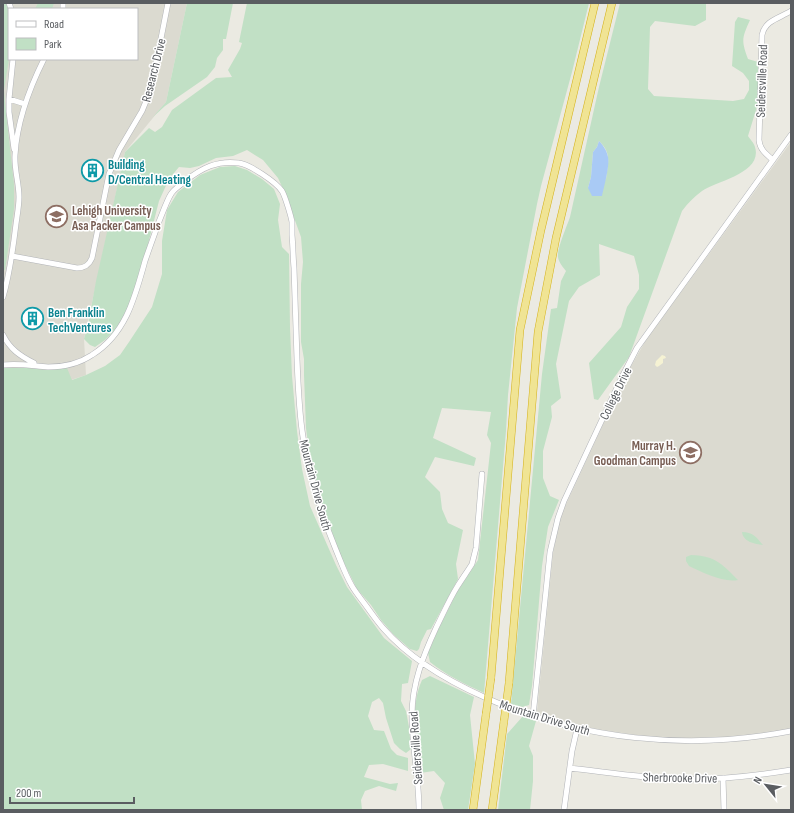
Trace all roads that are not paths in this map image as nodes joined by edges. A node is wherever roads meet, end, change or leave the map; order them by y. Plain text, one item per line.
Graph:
1 (168, 3) edge
2 (595, 3) edge
3 (612, 3) edge
4 (791, 12) edge
5 (13, 60) edge
6 (44, 60) edge
7 (9, 99) junction
8 (25, 104) junction
9 (791, 135) edge
10 (15, 156) junction
11 (773, 160) junction
12 (12, 256) junction
13 (3, 297) edge
14 (3, 335) edge
15 (3, 365) edge
16 (36, 365) junction
17 (482, 474) dead end
18 (421, 662) junction
19 (533, 716) junction
20 (577, 729) junction
21 (791, 731) edge
22 (570, 768) junction
23 (791, 770) edge
24 (723, 778) junction
25 (419, 810) edge
26 (473, 810) edge
27 (492, 810) edge
28 (564, 810) edge
29 (724, 810) edge

1 - 12 street, Research Drive
2 - 26 highway, bridge
3 - 27 highway, bridge
4 - 11 street, Seidersville Road
5 - 7 street
6 - 8 street
7 - 8 street
7 - 10 street
8 - 10 street
9 - 11 street, College Drive
10 - 12 street
11 - 19 street, College Drive
12 - 13 street
14 - 16 street, Mountain Drive South
15 - 16 street, Mountain Drive South
16 - 18 street, Mountain Drive South
17 - 18 street, Seidersville Road
18 - 19 street, Mountain Drive South
18 - 25 street, Seidersville Road
19 - 20 street, Mountain Drive South
20 - 21 street, Mountain Drive South
20 - 22 street
22 - 24 street, Sherbrooke Drive
22 - 28 street
23 - 24 street, Sherbrooke Drive
24 - 29 street

